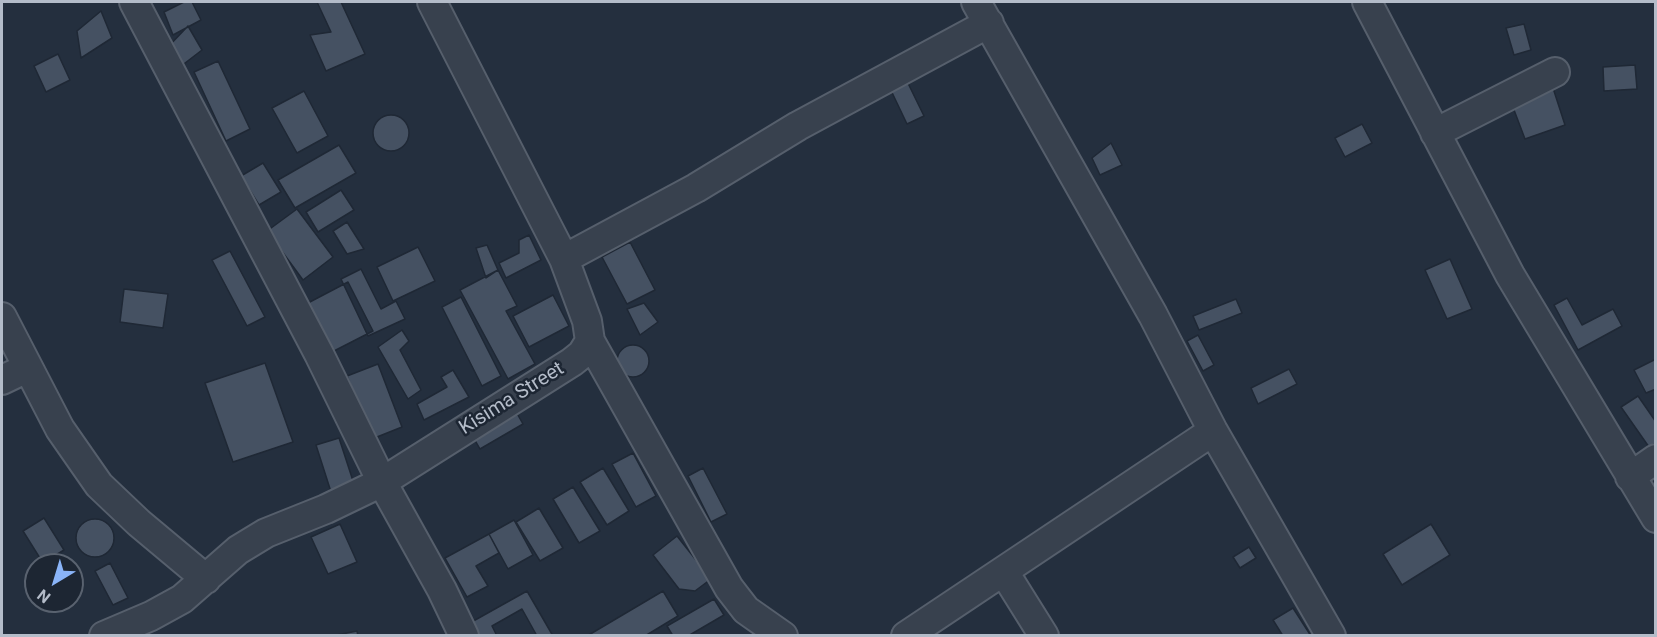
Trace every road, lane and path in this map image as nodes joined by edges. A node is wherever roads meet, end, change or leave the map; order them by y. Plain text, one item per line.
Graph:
1 (134, 2) edge
2 (432, 2) edge
3 (1367, 2) edge
4 (983, 12) edge
5 (1555, 72) dead end
6 (1435, 132) junction
7 (564, 259) junction
8 (2, 317) edge
9 (590, 341) junction
10 (27, 368) junction
11 (2, 380) edge
12 (1213, 431) junction
13 (1656, 459) edge
14 (1630, 477) junction
15 (382, 482) junction
16 (1656, 518) edge
17 (1004, 572) junction
18 (206, 579) junction
19 (104, 636) edge
20 (464, 636) edge
21 (783, 636) edge
22 (906, 636) edge
23 (1044, 636) edge
24 (1331, 636) edge

1 - 15 street
2 - 7 street
3 - 6 street
4 - 7 street
4 - 12 street
5 - 6 street
6 - 14 street
7 - 9 street
8 - 10 street
9 - 15 street, Kisima Street
9 - 21 street
10 - 11 street
10 - 18 street
12 - 17 street
12 - 24 street
13 - 14 street
14 - 16 street
15 - 18 street, Kisima Street
15 - 20 street
17 - 22 street
17 - 23 street
18 - 19 street, Kisima Street

